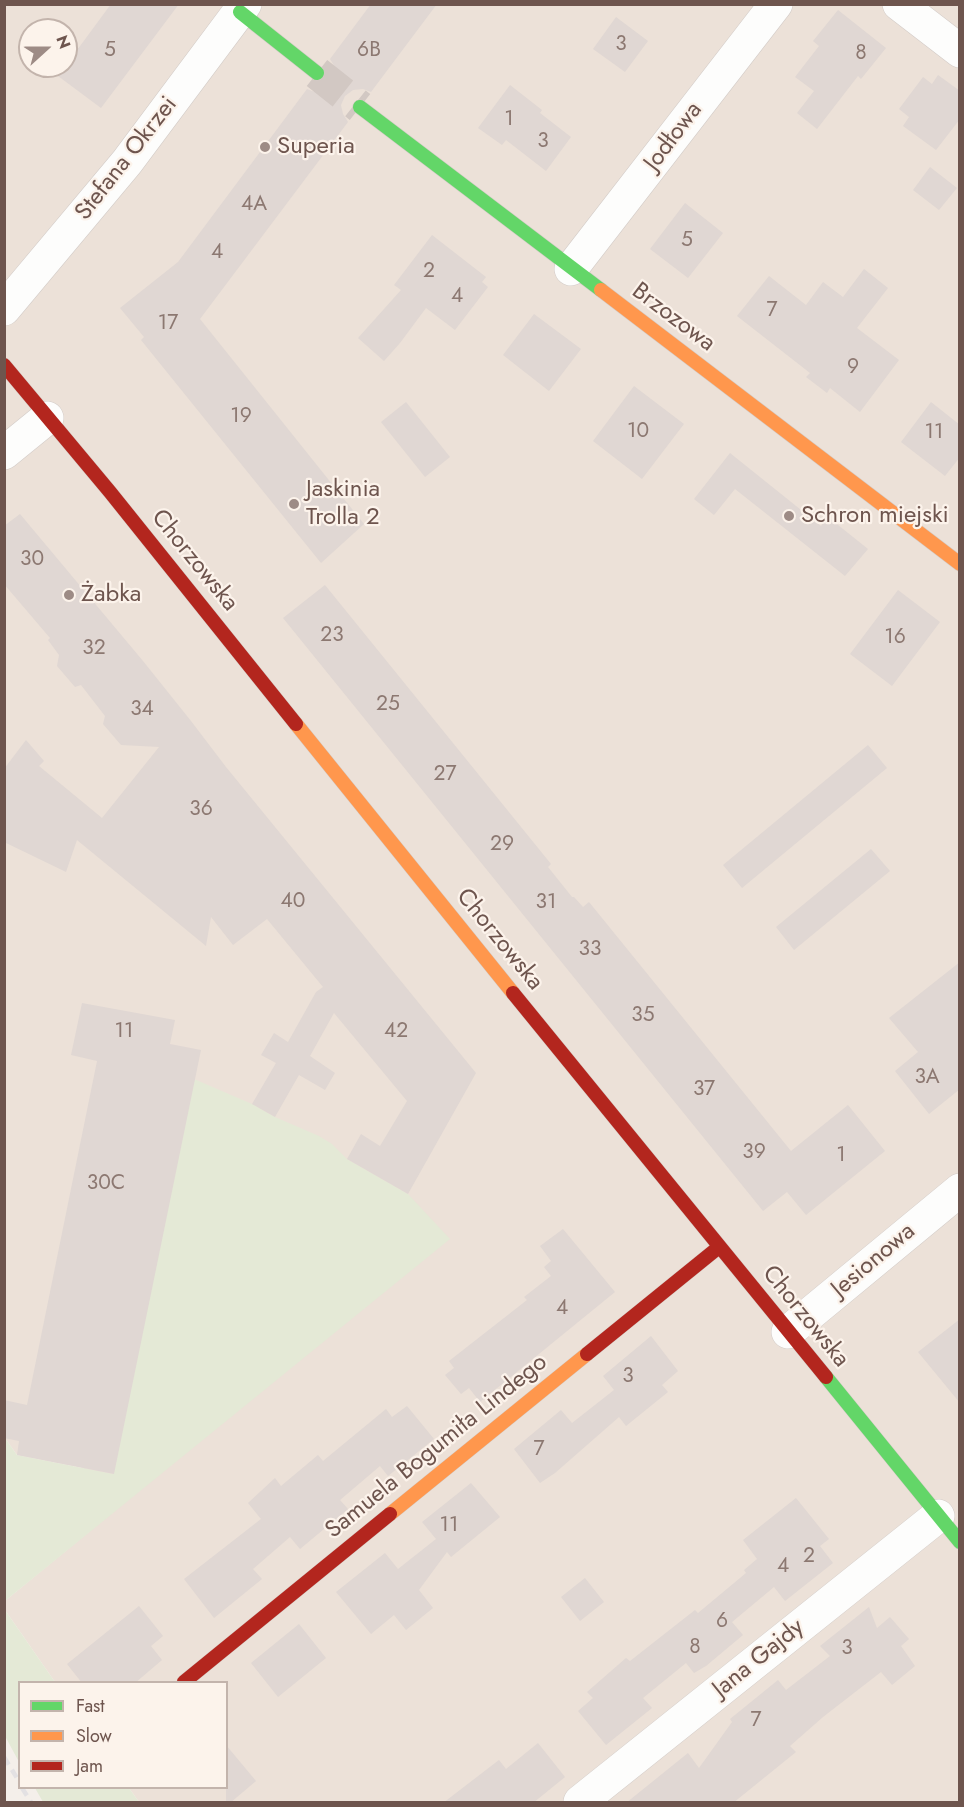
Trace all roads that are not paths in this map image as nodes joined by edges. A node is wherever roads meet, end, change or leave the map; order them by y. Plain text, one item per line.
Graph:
1 (776, 4) edge
2 (899, 4) edge
3 (243, 8) edge
4 (960, 51) edge
5 (317, 73) tunnel mouth
6 (360, 107) tunnel mouth
7 (571, 269) junction
8 (4, 309) edge
9 (4, 365) edge
10 (47, 418) junction
11 (4, 453) edge
12 (960, 564) edge
13 (960, 1190) edge
14 (719, 1246) junction
15 (788, 1332) junction
16 (938, 1516) junction
17 (960, 1542) edge
18 (186, 1681) edge
19 (580, 1803) edge

1 - 7 street, Jodłowa
2 - 4 street
3 - 5 street
3 - 8 street, Stefana Okrzei
6 - 7 street, Brzozowa
7 - 12 street, Brzozowa
9 - 10 street, Chorzowska
10 - 11 street
10 - 14 street, Chorzowska
13 - 15 street, Jesionowa
14 - 15 street, Chorzowska
14 - 18 street, Samuela Bogumiła Lindego
15 - 16 street, Chorzowska
16 - 17 street, Chorzowska
16 - 19 street, Jana Gajdy

